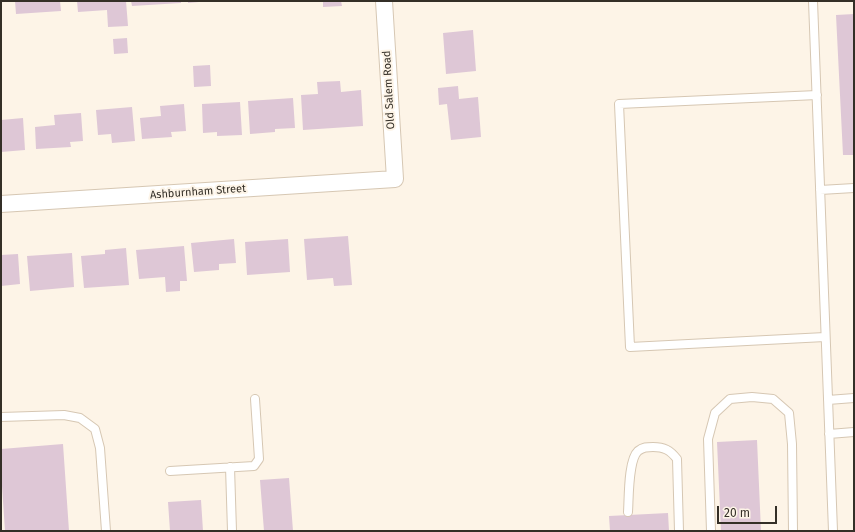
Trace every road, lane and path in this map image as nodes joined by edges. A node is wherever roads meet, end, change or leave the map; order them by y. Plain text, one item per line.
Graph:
1 (384, 1) edge
2 (813, 1) edge
3 (816, 95) junction
4 (395, 179) joint
5 (854, 188) edge
6 (820, 190) junction
7 (1, 204) edge
8 (826, 337) junction
9 (854, 398) edge
10 (255, 399) dead end
11 (828, 400) junction
12 (1, 418) edge
13 (854, 432) edge
14 (829, 434) junction
15 (230, 467) junction
16 (170, 471) dead end
17 (628, 512) dead end
18 (106, 531) edge
19 (232, 531) edge
20 (679, 531) edge
21 (711, 531) edge
22 (794, 531) edge
23 (833, 531) edge

1 - 4 street, Old Salem Road
2 - 3 lane
3 - 6 lane
3 - 8 lane
4 - 7 street, Ashburnham Street
5 - 6 lane
6 - 8 lane
8 - 11 lane
9 - 11 lane
10 - 15 lane
11 - 14 lane
12 - 18 lane
13 - 14 lane
14 - 23 lane
15 - 16 lane
15 - 19 lane
17 - 20 lane
21 - 22 lane

